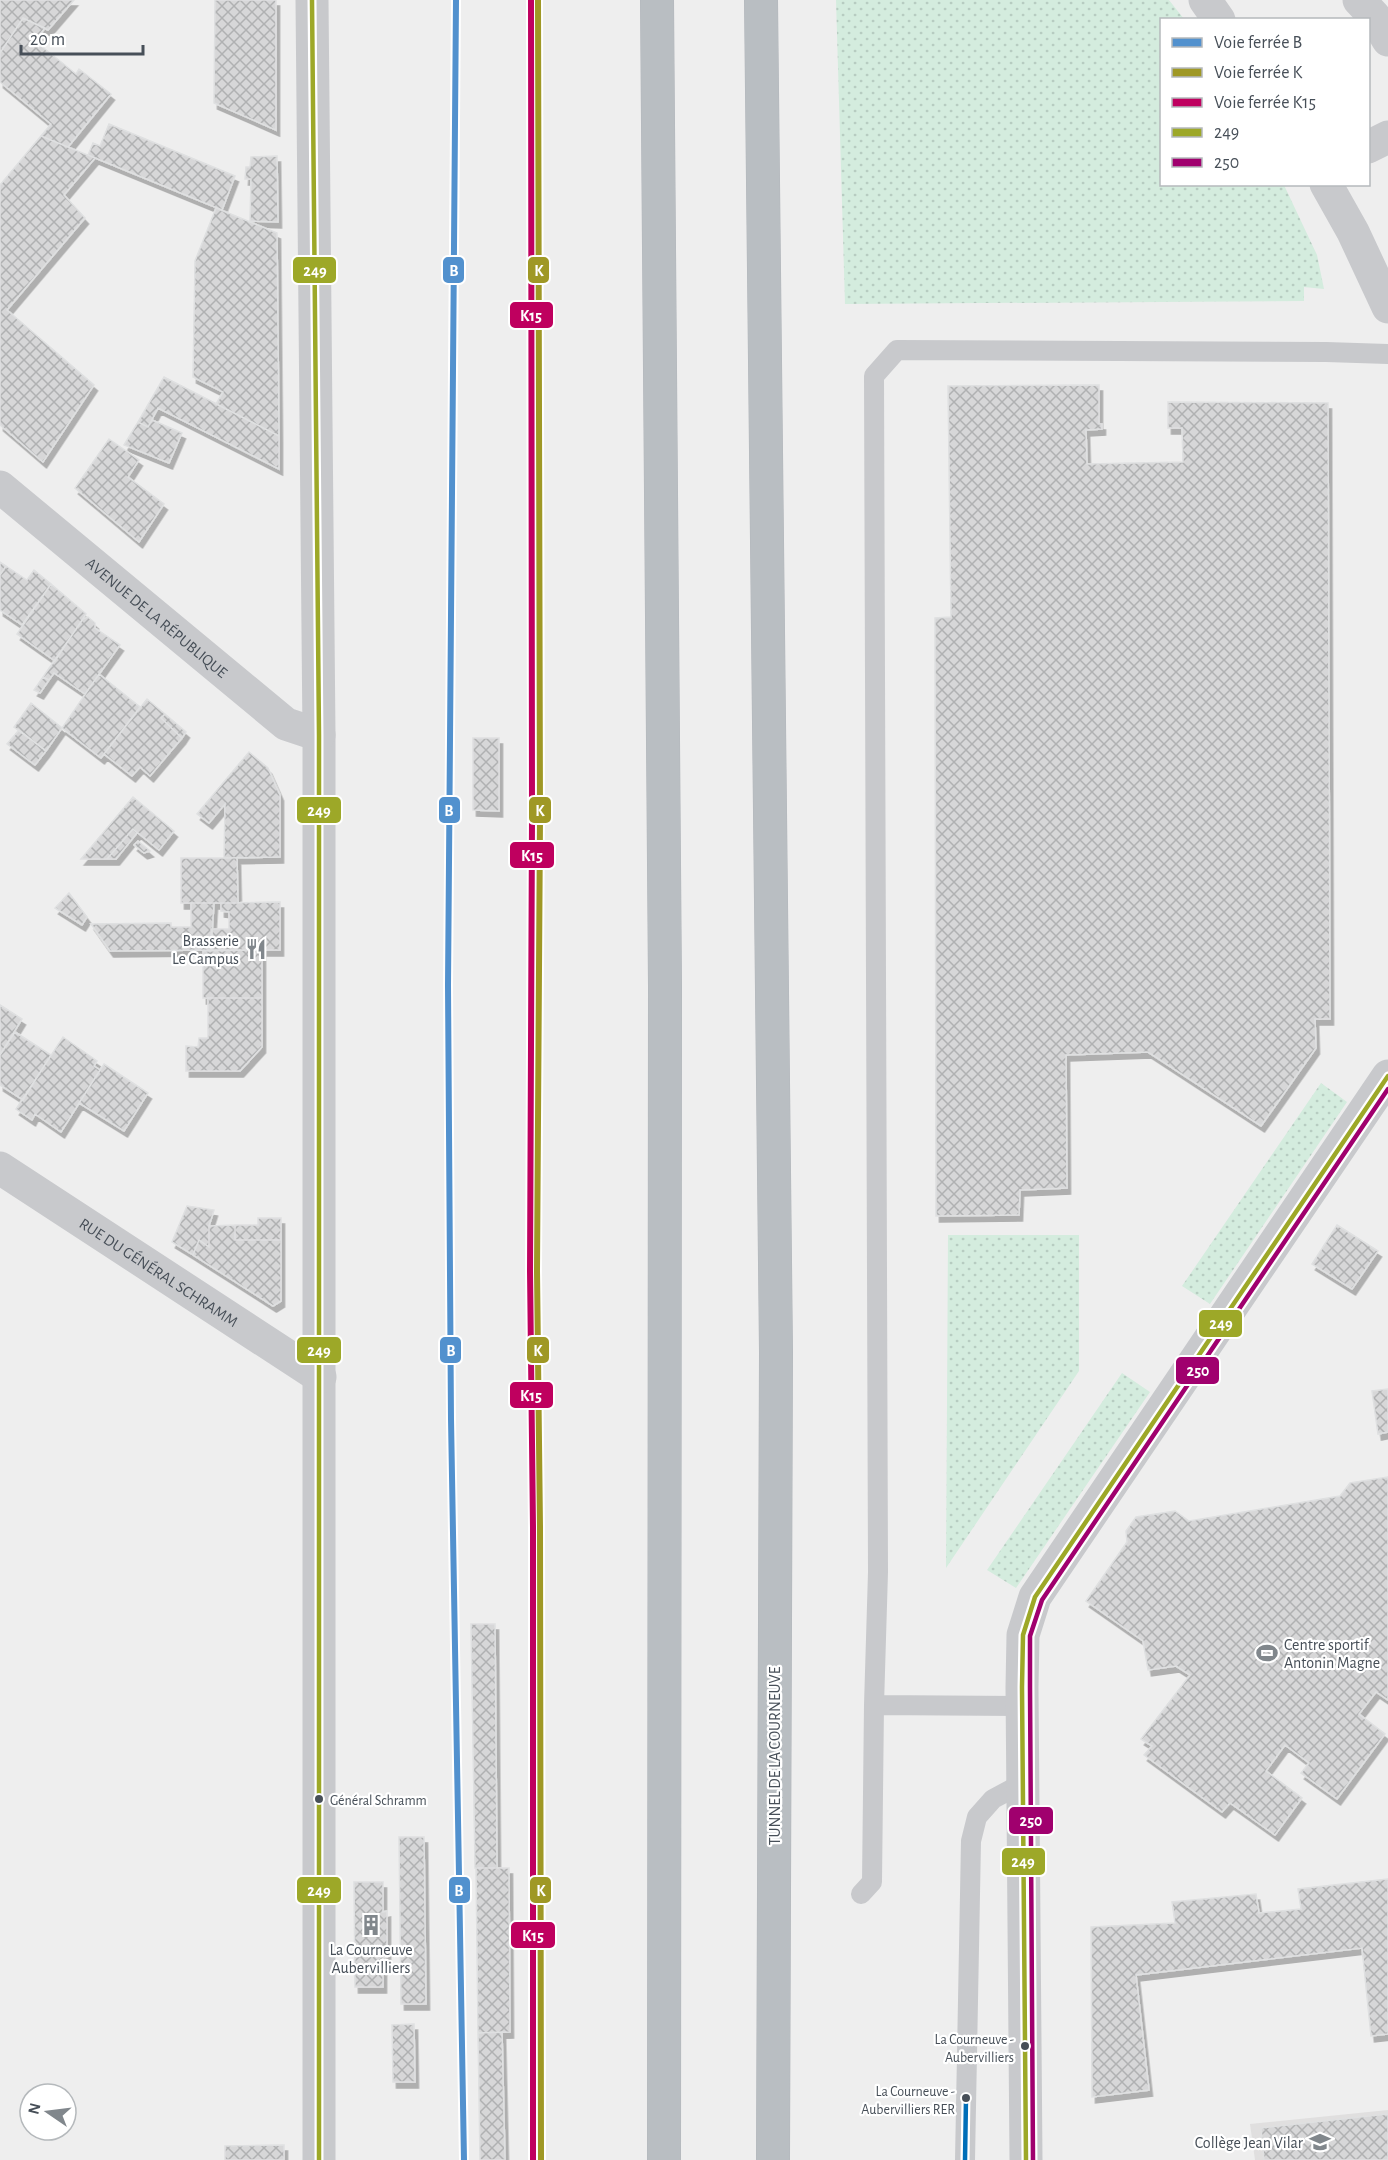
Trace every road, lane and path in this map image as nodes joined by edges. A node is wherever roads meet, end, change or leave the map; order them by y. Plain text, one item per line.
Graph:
1 (312, 0) edge
2 (657, 0) edge
3 (761, 0) edge
4 (1205, 0) edge
5 (1359, 0) edge
6 (1218, 18) edge
7 (1388, 40) edge
8 (1388, 136) edge
9 (1370, 146) edge
10 (1327, 186) edge
11 (1388, 307) edge
12 (1388, 354) edge
13 (0, 487) edge
14 (320, 735) junction
15 (1388, 1076) edge
16 (0, 1168) edge
17 (320, 1377) junction
18 (874, 1705) junction
19 (1022, 1706) junction
20 (1023, 1783) junction
21 (861, 1894) dead end
22 (319, 2160) edge
23 (664, 2160) edge
24 (773, 2160) edge
25 (965, 2160) edge
26 (1026, 2160) edge

1 - 14 street
2 - 23 highway
3 - 24 highway, TUNNEL DE LA COURNEUVE
4 - 6 street
5 - 7 street
8 - 9 street
10 - 11 street
12 - 18 lane
13 - 14 street, AVENUE DE LA RÉPUBLIQUE
14 - 17 street
15 - 19 street
16 - 17 street, RUE DU GÉNÉRAL SCHRAMM
17 - 22 street
18 - 19 lane
18 - 21 lane
19 - 20 street
20 - 25 lane
20 - 26 street

